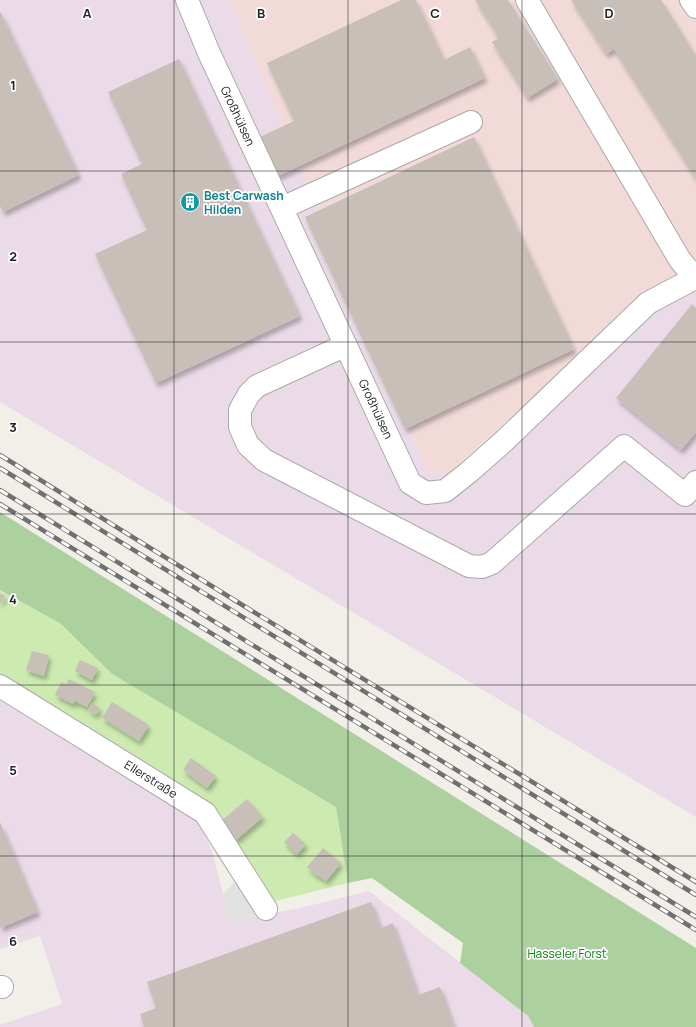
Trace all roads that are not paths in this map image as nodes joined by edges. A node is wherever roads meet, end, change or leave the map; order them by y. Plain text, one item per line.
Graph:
1 (187, 0) edge
2 (526, 0) edge
3 (691, 0) edge
4 (696, 7) edge
5 (471, 122) dead end
6 (282, 208) junction
7 (696, 278) edge
8 (346, 345) junction
9 (696, 482) edge
10 (0, 686) edge
11 (266, 909) dead end

1 - 6 street, Großhülsen
2 - 7 street
3 - 4 street
5 - 6 street
6 - 8 street, Großhülsen
7 - 8 street, Großhülsen
8 - 9 street
10 - 11 street, Ellerstraße

